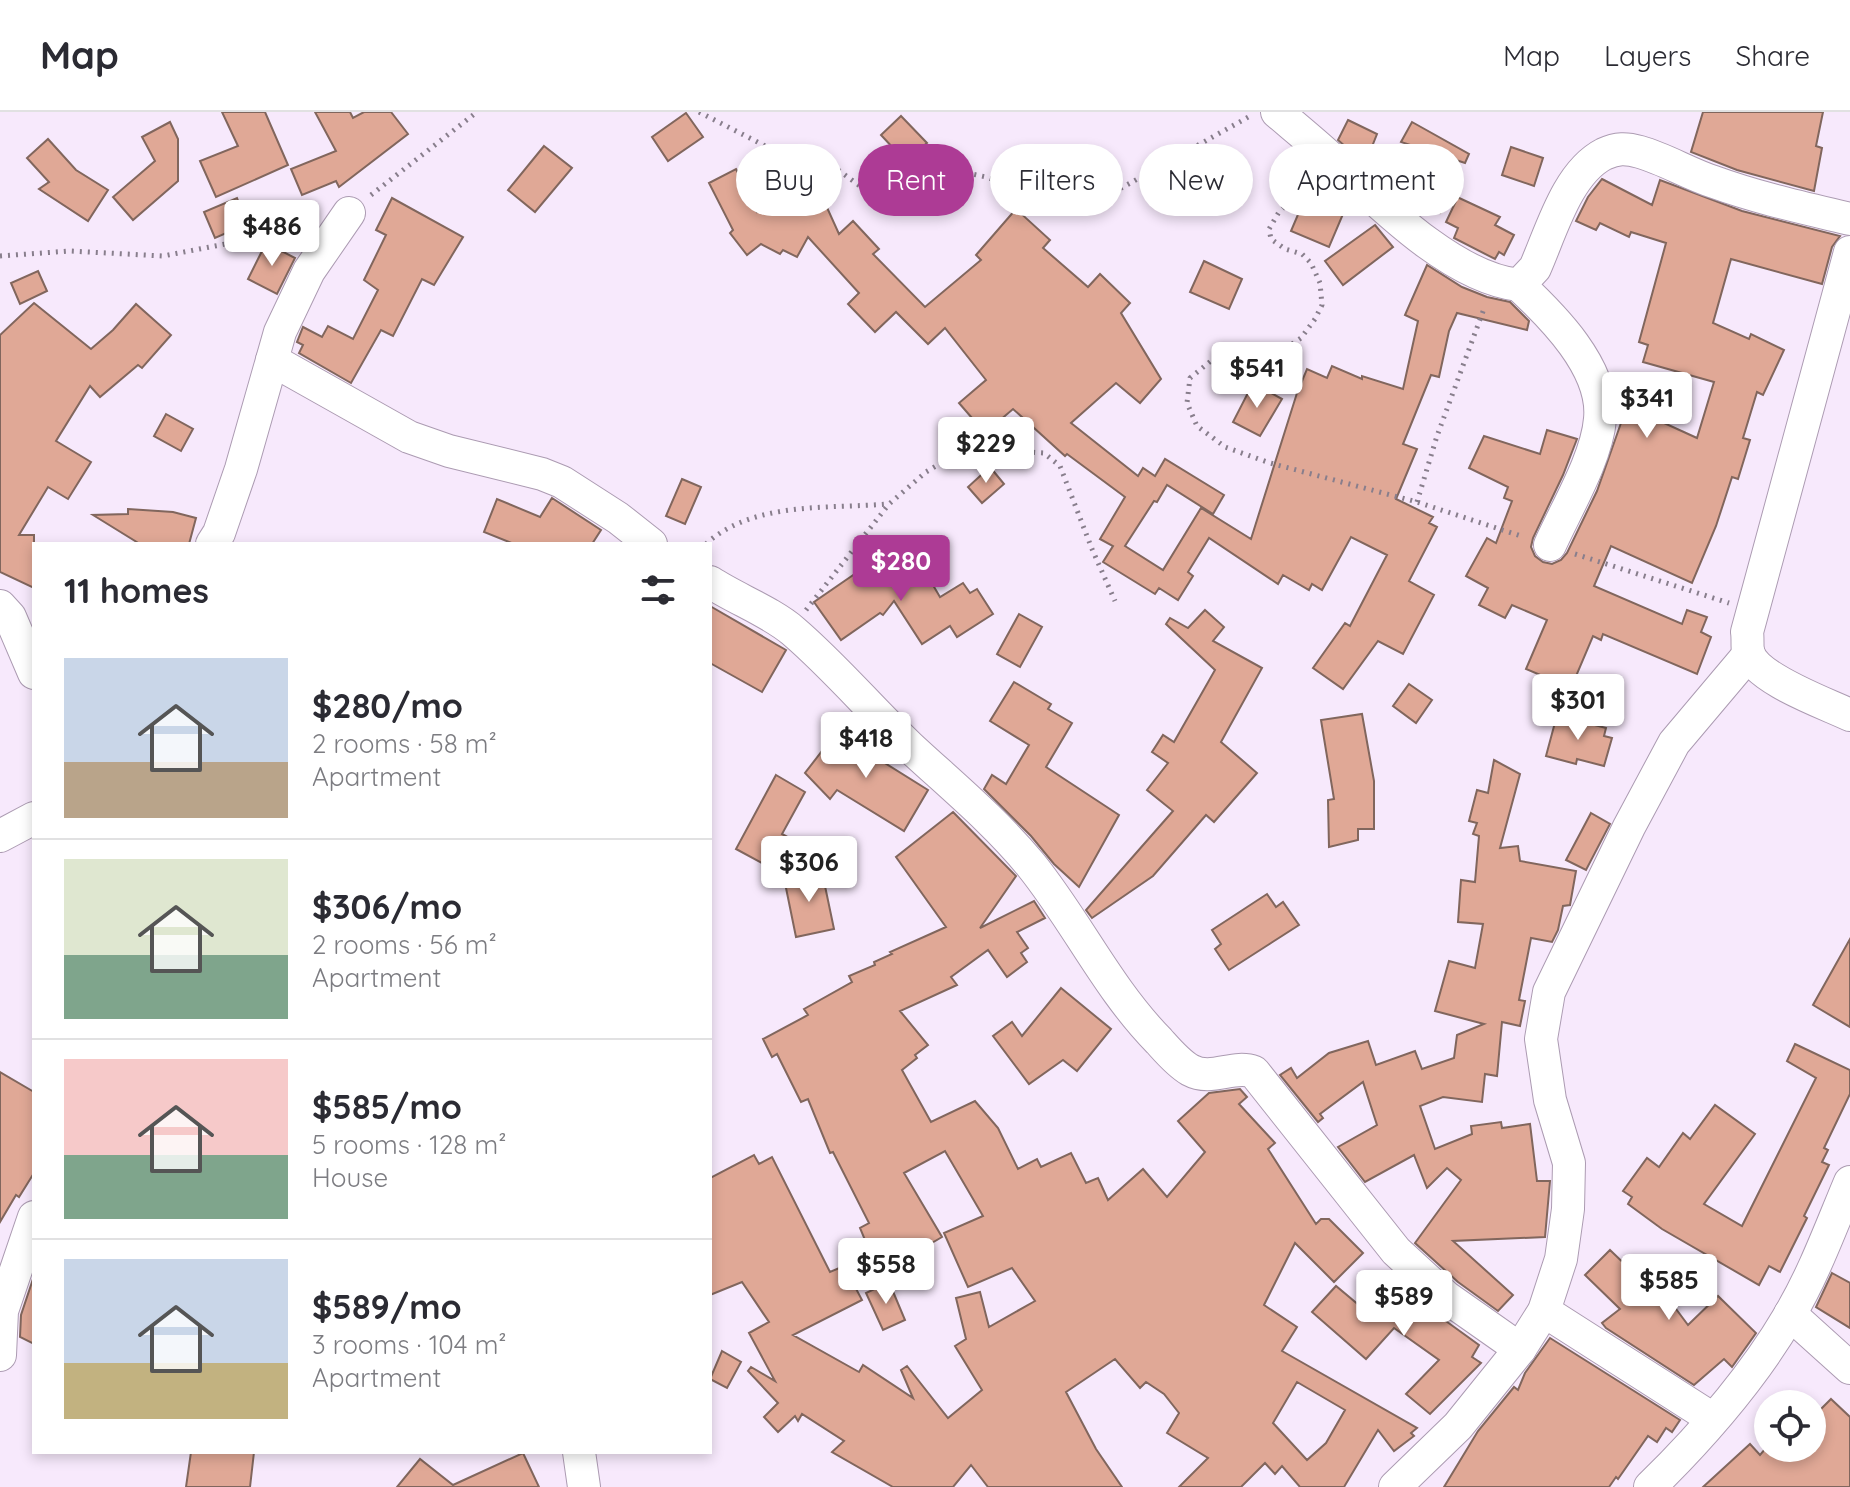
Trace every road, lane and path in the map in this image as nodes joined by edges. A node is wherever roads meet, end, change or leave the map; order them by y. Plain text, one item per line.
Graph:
1 (477, 112) edge
2 (699, 112) edge
3 (1256, 112) edge
4 (1277, 112) edge
5 (1314, 144) edge
6 (349, 213) junction
7 (1277, 216) edge
8 (1393, 216) edge
9 (1850, 219) edge
10 (1850, 252) edge
11 (0, 256) edge
12 (1506, 282) junction
13 (272, 360) junction
14 (1417, 502) junction
15 (889, 504) junction
16 (213, 542) edge
17 (648, 542) edge
18 (709, 542) edge
19 (1550, 545) junction
20 (712, 583) edge
21 (1115, 601) dead end
22 (0, 606) edge
23 (1753, 609) junction
24 (791, 629) junction
25 (1749, 654) junction
26 (32, 668) edge
27 (1850, 715) edge
28 (32, 819) edge
29 (0, 836) edge
30 (1850, 1182) edge
31 (32, 1223) edge
32 (1544, 1311) junction
33 (1790, 1314) junction
34 (1520, 1349) junction
35 (0, 1355) edge
36 (1850, 1368) edge
37 (1713, 1419) junction
38 (579, 1454) edge
39 (584, 1487) edge
40 (1395, 1487) edge
41 (1650, 1487) edge

1 - 6 path
2 - 3 path
4 - 5 street
6 - 11 path
6 - 13 street
7 - 14 path
8 - 12 street
9 - 12 street
10 - 23 street
12 - 14 path
12 - 19 street
13 - 16 street
13 - 17 street
14 - 19 path
15 - 18 path
15 - 21 path
15 - 24 path
19 - 23 path
20 - 24 street
22 - 26 street
23 - 25 street
24 - 34 street
25 - 27 street
25 - 32 street
28 - 29 street
30 - 33 street
31 - 35 street
32 - 34 street
32 - 37 street
33 - 36 street
33 - 37 street
34 - 40 street
37 - 41 street
38 - 39 street

